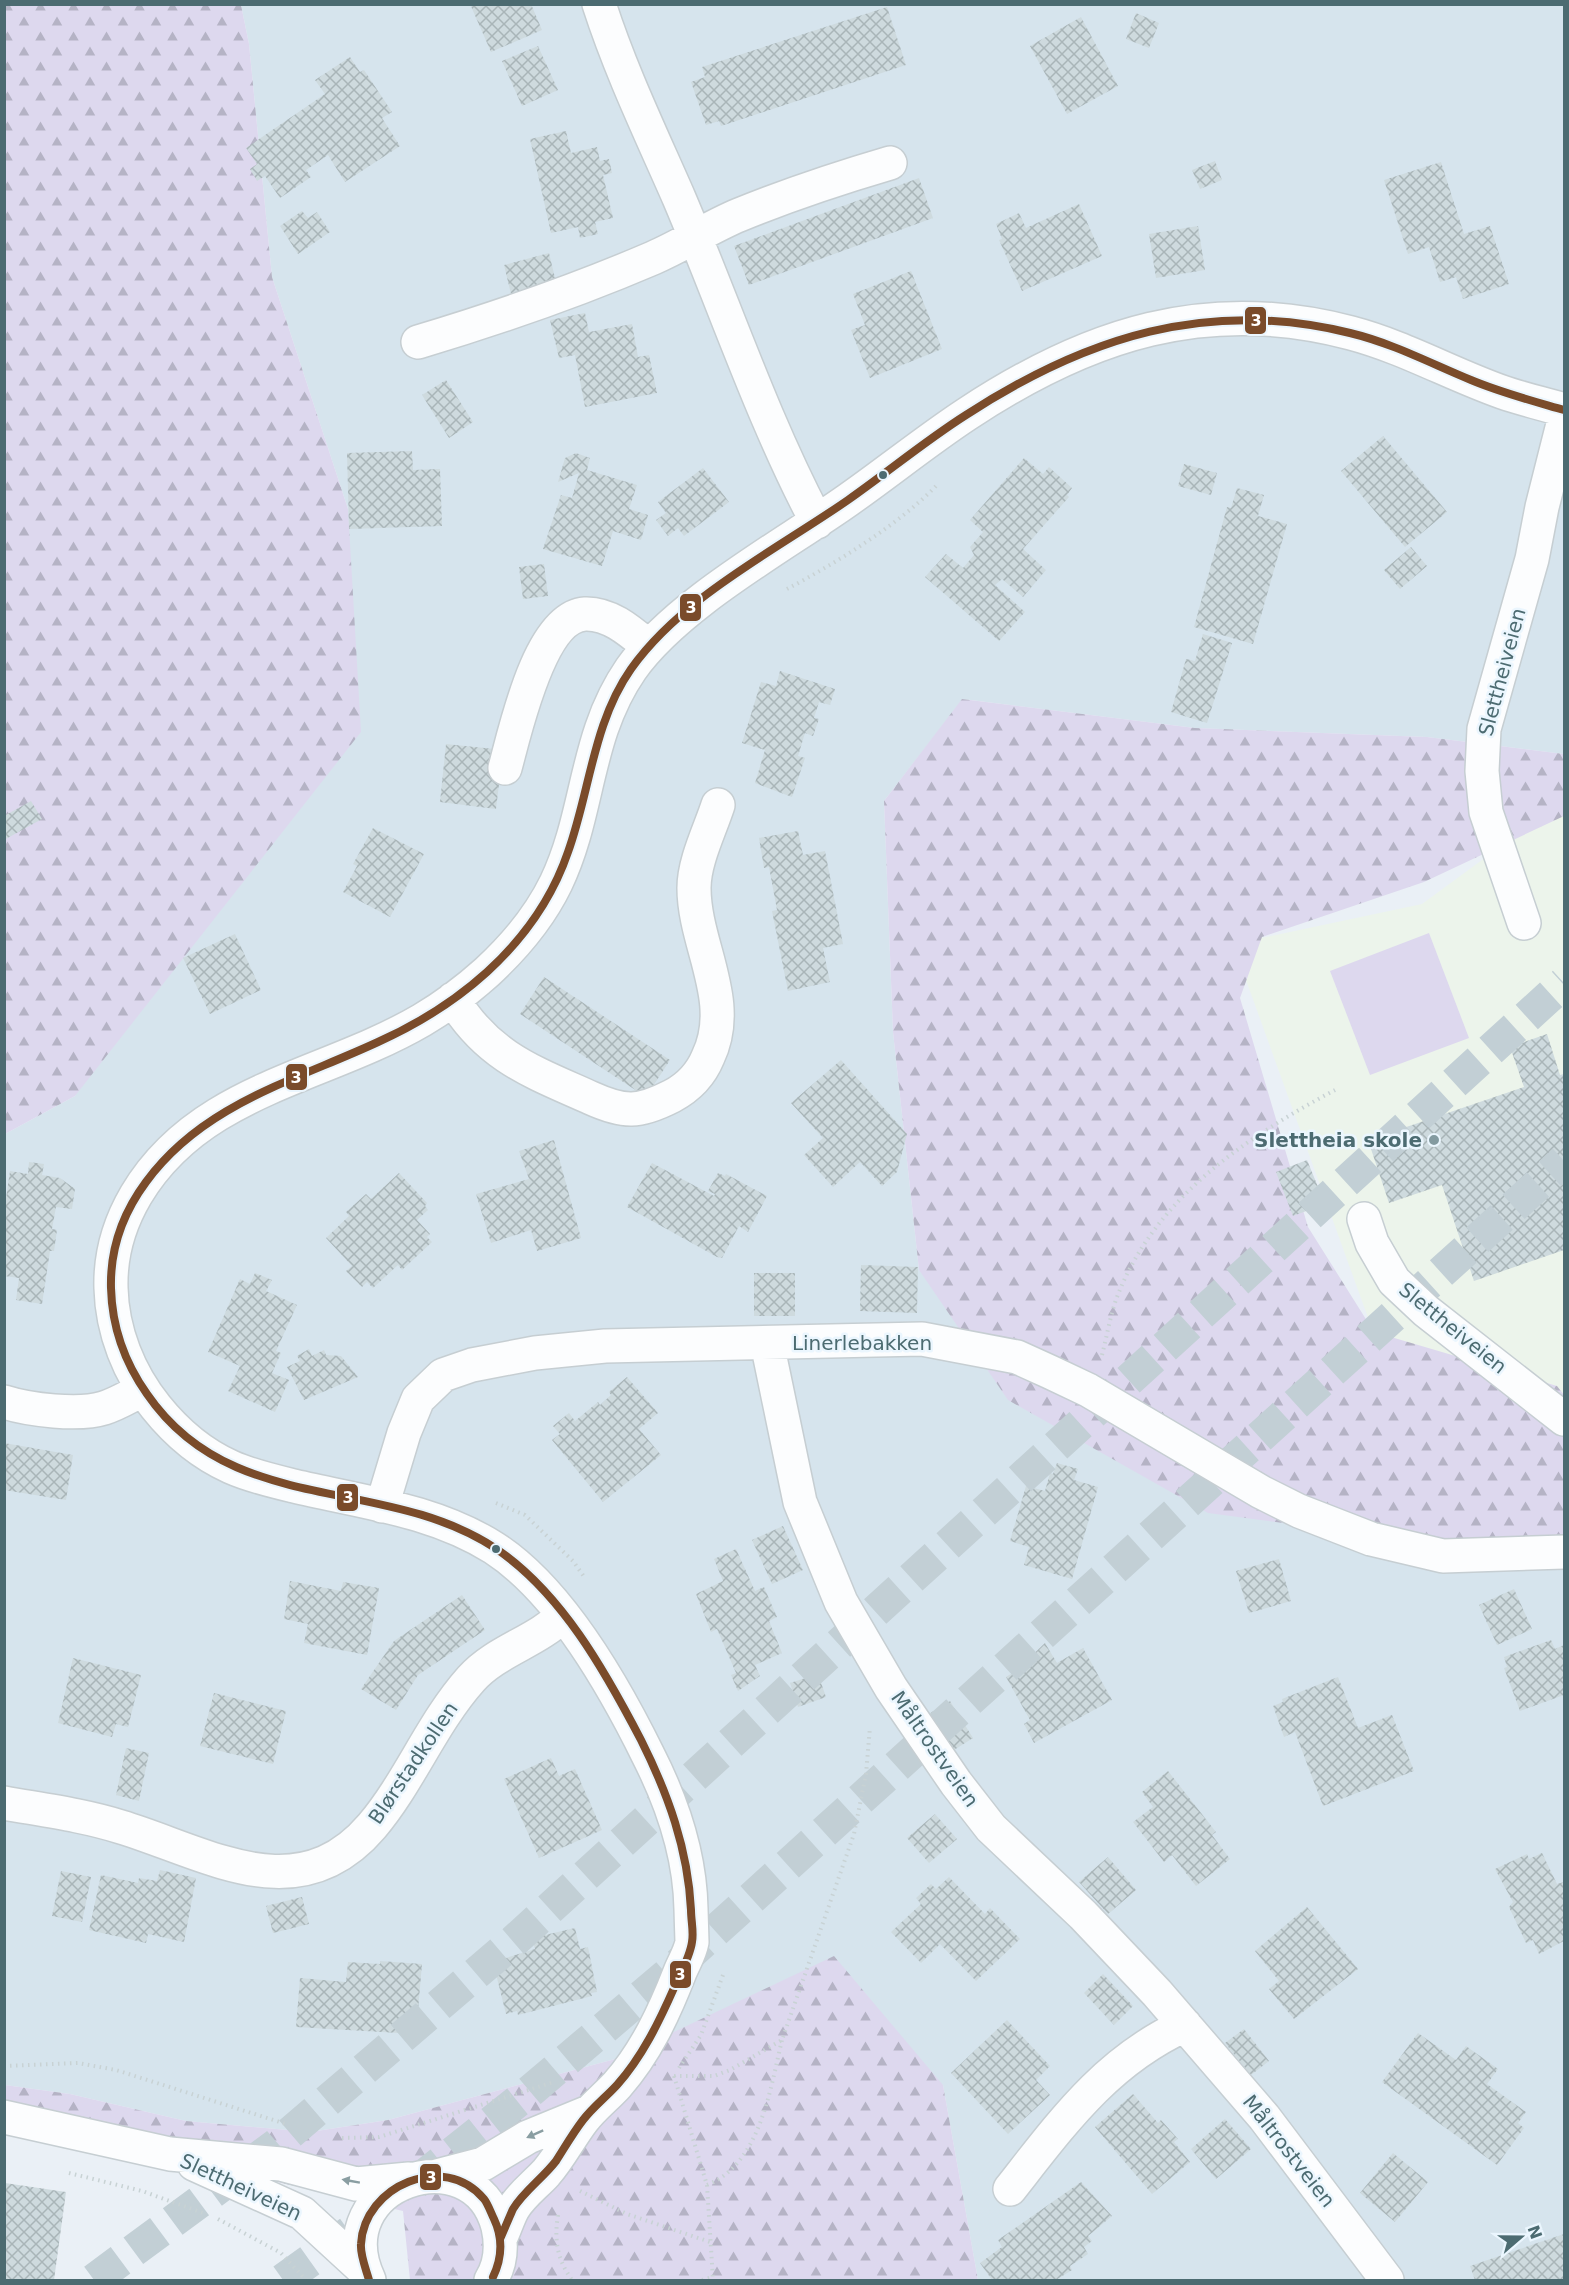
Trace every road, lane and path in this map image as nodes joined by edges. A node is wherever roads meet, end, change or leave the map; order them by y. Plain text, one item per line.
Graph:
1 (599, 4) edge
2 (890, 163) dead end
3 (694, 239) junction
4 (417, 342) dead end
5 (1564, 410) edge
6 (1564, 420) edge
7 (942, 479) dead end
8 (817, 522) junction
9 (777, 594) dead end
10 (649, 647) junction
11 (505, 768) dead end
12 (718, 804) dead end
13 (1524, 923) dead end
14 (453, 999) junction
15 (1335, 1090) dead end
16 (1364, 1219) dead end
17 (767, 1343) junction
18 (142, 1390) junction
19 (1088, 1390) junction
20 (4, 1402) edge
21 (1564, 1419) edge
22 (382, 1506) junction
23 (1564, 1552) edge
24 (563, 1615) junction
25 (870, 1725) dead end
26 (4, 1803) edge
27 (1185, 2025) junction
28 (782, 2040) junction
29 (4, 2066) edge
30 (674, 2076) junction
31 (557, 2081) dead end
32 (668, 2084) dead end
33 (589, 2112) junction
34 (4, 2117) edge
35 (294, 2126) dead end
36 (336, 2138) dead end
37 (170, 2154) junction
38 (62, 2172) dead end
39 (423, 2178) junction
40 (706, 2185) junction
41 (573, 2187) dead end
42 (1010, 2189) dead end
43 (562, 2206) dead end
44 (207, 2214) dead end
45 (216, 2219) dead end
46 (710, 2242) junction
47 (502, 2264) edge
48 (367, 2275) edge
49 (713, 2279) edge
50 (306, 2280) edge
51 (572, 2280) edge
52 (702, 2280) edge
53 (1387, 2280) edge

1 - 3 street
2 - 3 street
3 - 4 street
3 - 8 street
5 - 8 street, Slettheiveien
6 - 13 street, Slettheiveien
7 - 9 path
8 - 10 street, Slettheiveien
10 - 11 street
10 - 14 street, Slettheiveien
12 - 14 street
14 - 18 street, Slettheiveien
15 - 19 path
16 - 21 street, Slettheiveien
17 - 19 street, Linerlebakken
17 - 22 street, Linerlebakken
17 - 27 street, Måltrostveien
18 - 20 street
18 - 22 street, Slettheiveien
19 - 23 street, Linerlebakken
22 - 24 street, Slettheiveien
24 - 26 street, Blørstadkollen
24 - 33 street, Slettheiveien
25 - 28 path
27 - 42 street
27 - 53 street, Måltrostveien
28 - 30 path
28 - 40 path
29 - 35 path
30 - 32 path
30 - 40 path
31 - 36 path
33 -> 39 street, Slettheiveien
33 - 47 street, Slettheiveien
34 - 37 street, Slettheiveien
39 -> 37 street, Slettheiveien
37 - 48 street, Slettheiveien
38 - 44 path
39 - 47 street
39 - 48 street
40 - 46 path
41 - 46 path
43 - 51 path
45 - 50 path
46 - 49 path
49 - 52 path

